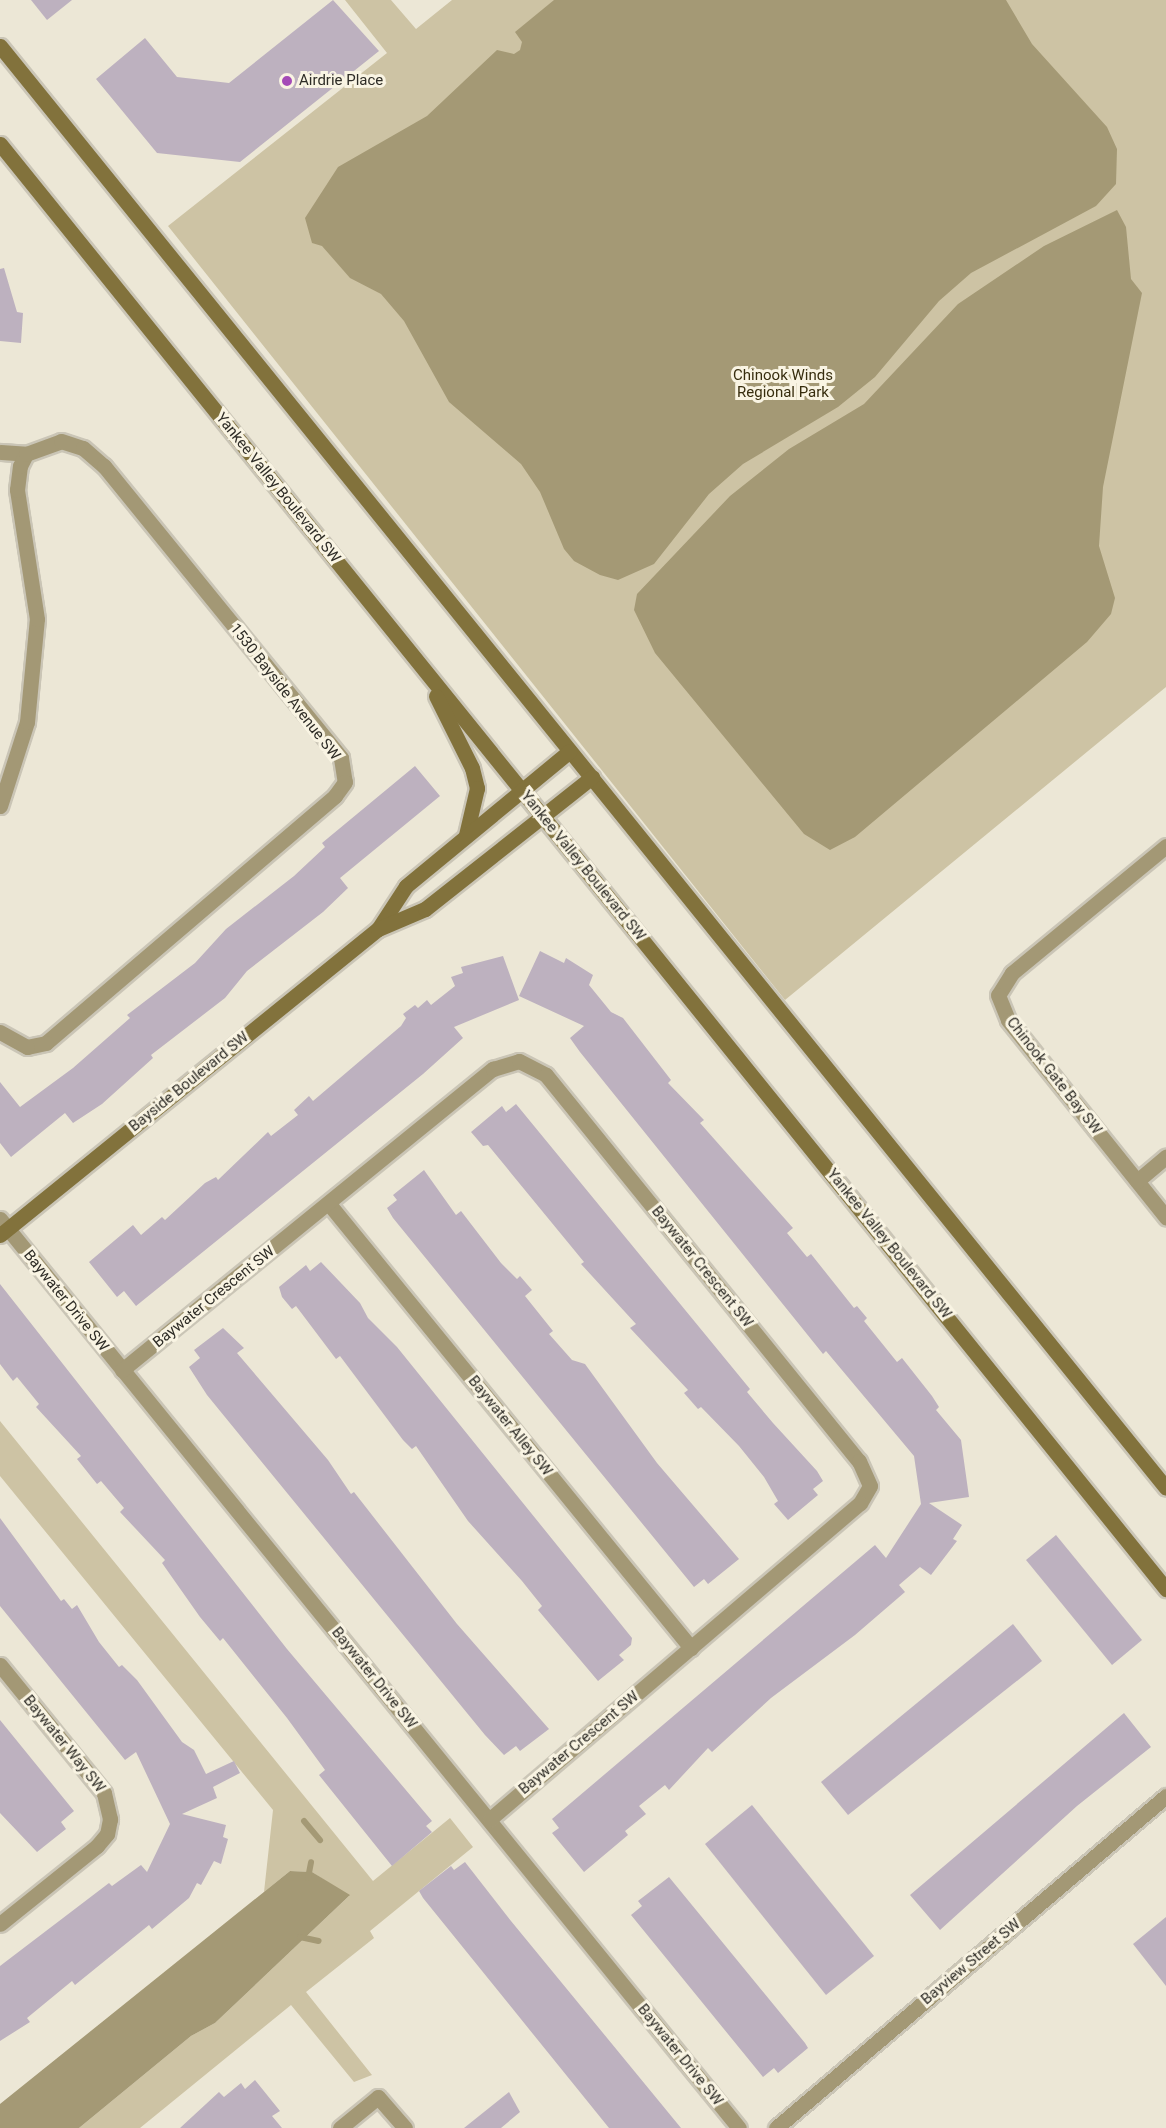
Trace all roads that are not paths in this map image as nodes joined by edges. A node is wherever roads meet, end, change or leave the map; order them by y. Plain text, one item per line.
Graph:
1 (0, 46) edge
2 (0, 144) edge
3 (0, 452) edge
4 (26, 454) junction
5 (412, 655) junction
6 (570, 751) junction
7 (592, 777) junction
8 (522, 790) junction
9 (0, 806) edge
10 (543, 816) junction
11 (466, 835) junction
12 (1166, 846) edge
13 (378, 929) junction
14 (0, 1032) edge
15 (1166, 1157) edge
16 (1137, 1181) junction
17 (329, 1204) junction
18 (1166, 1217) edge
19 (2, 1228) edge
20 (122, 1370) junction
21 (1166, 1488) edge
22 (1166, 1589) edge
23 (691, 1648) junction
24 (0, 1665) edge
25 (1166, 1796) edge
26 (490, 1819) junction
27 (0, 1924) edge
28 (340, 2128) edge
29 (405, 2128) edge
30 (739, 2128) edge
31 (776, 2128) edge

1 - 6 main road
2 - 5 main road, Yankee Valley Boulevard SW
3 - 4 street, 1530 Bayside Avenue SW
4 - 9 street
4 - 14 street, 1530 Bayside Avenue SW
5 - 8 main road, Yankee Valley Boulevard SW
5 - 11 main road
6 - 7 main road
6 - 8 main road, Bayside Boulevard SW
7 - 10 main road, Bayside Boulevard SW
7 - 21 main road
8 - 10 main road, Yankee Valley Boulevard SW
8 - 11 main road, Bayside Boulevard SW
10 - 13 main road, Bayside Boulevard SW
10 - 22 main road, Yankee Valley Boulevard SW
11 - 13 main road, Bayside Boulevard SW
12 - 16 street, Chinook Gate Bay SW
13 - 19 main road, Bayside Boulevard SW
15 - 16 street
16 - 18 street, Chinook Gate Bay SW
17 - 20 street, Baywater Crescent SW
17 - 23 street, Baywater Alley SW
17 - 23 street, Baywater Crescent SW
19 - 20 street, Baywater Drive SW
20 - 26 street, Baywater Drive SW
23 - 26 street, Baywater Crescent SW
24 - 27 street, Baywater Way SW
25 - 31 street, Bayview Street SW
26 - 30 street, Baywater Drive SW
28 - 29 street

